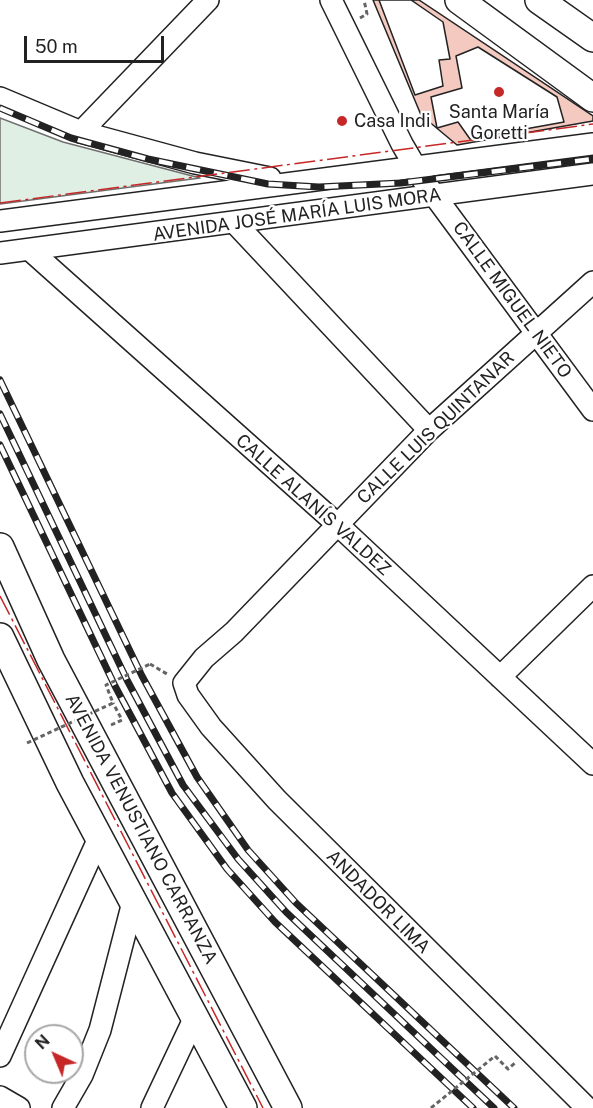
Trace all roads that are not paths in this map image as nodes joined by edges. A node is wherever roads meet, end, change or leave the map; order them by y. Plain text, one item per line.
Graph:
1 (208, 0) edge
2 (331, 0) edge
3 (459, 0) edge
4 (540, 0) edge
5 (593, 38) edge
6 (0, 98) edge
7 (593, 98) edge
8 (81, 132) junction
9 (593, 144) edge
10 (416, 168) junction
11 (593, 174) edge
12 (291, 182) junction
13 (434, 196) junction
14 (0, 221) edge
15 (234, 222) junction
16 (30, 249) junction
17 (0, 253) edge
18 (593, 282) edge
19 (536, 334) junction
20 (593, 410) edge
21 (429, 430) junction
22 (337, 524) junction
23 (0, 547) edge
24 (593, 586) edge
25 (0, 637) edge
26 (500, 677) junction
27 (184, 683) joint
28 (593, 764) edge
29 (99, 838) junction
30 (133, 902) junction
31 (195, 1015) junction
32 (0, 1056) edge
33 (0, 1097) edge
34 (19, 1108) edge
35 (63, 1108) edge
36 (152, 1108) edge
37 (243, 1108) edge
38 (288, 1108) edge
39 (587, 1108) edge

1 - 8 street
2 - 10 street, CALLE MIGUEL NIETO
3 - 7 main road
4 - 5 main road
6 - 8 street
8 - 12 street
9 - 10 street, AVENIDA JOSÉ MARÍA LUIS MORA
10 - 12 street, AVENIDA JOSÉ MARÍA LUIS MORA
10 - 13 street, CALLE MIGUEL NIETO
11 - 13 street, AVENIDA JOSÉ MARÍA LUIS MORA
12 - 14 street, AVENIDA JOSÉ MARÍA LUIS MORA
13 - 15 street, AVENIDA JOSÉ MARÍA LUIS MORA
13 - 19 street, CALLE MIGUEL NIETO
15 - 16 street, AVENIDA JOSÉ MARÍA LUIS MORA
15 - 21 street
16 - 17 street, AVENIDA JOSÉ MARÍA LUIS MORA
16 - 22 street, CALLE ALANÍS VALDEZ
18 - 19 street, CALLE LUIS QUINTANAR
19 - 20 street, CALLE MIGUEL NIETO
19 - 21 street, CALLE LUIS QUINTANAR
21 - 22 street, CALLE LUIS QUINTANAR
22 - 26 street, CALLE ALANÍS VALDEZ
22 - 27 street, CALLE LUIS QUINTANAR
23 - 38 main road, AVENIDA VENUSTIANO CARRANZA
24 - 26 street
25 - 29 main road
26 - 28 street, CALLE ALANÍS VALDEZ
27 - 39 street, ANDADOR LIMA
29 - 30 main road
29 - 32 street
30 - 31 main road
30 - 35 street
31 - 36 street
31 - 37 main road
33 - 34 street

